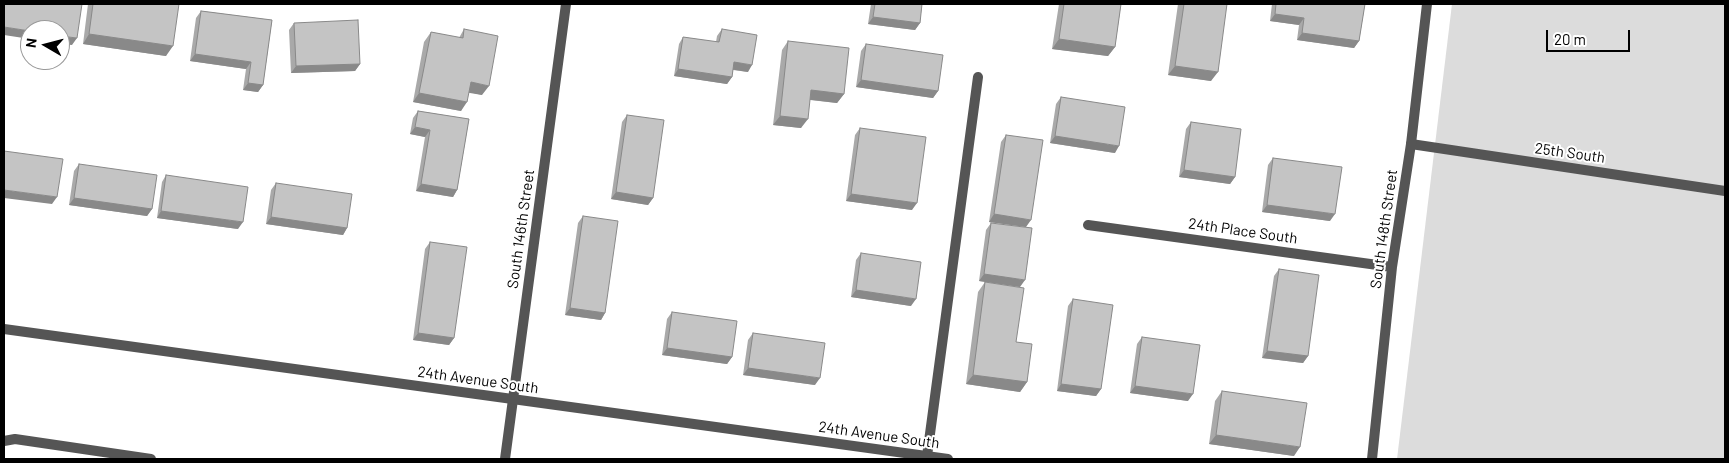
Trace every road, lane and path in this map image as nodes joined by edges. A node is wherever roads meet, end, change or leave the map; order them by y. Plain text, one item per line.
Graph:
1 (566, 4) edge
2 (1428, 4) edge
3 (978, 77) dead end
4 (1411, 144) junction
5 (1725, 191) edge
6 (1088, 224) dead end
7 (1392, 267) junction
8 (4, 329) edge
9 (512, 400) junction
10 (4, 441) edge
11 (927, 456) junction
12 (151, 459) edge
13 (505, 459) edge
14 (948, 459) edge
15 (1372, 459) edge

1 - 9 street, South 146th Street
2 - 4 street, South 148th Street
3 - 11 street
4 - 5 street, 25th South
4 - 7 street, South 148th Street
6 - 7 street, 24th Place South
7 - 15 street, South 148th Street
8 - 9 street, 24th Avenue South
9 - 11 street, 24th Avenue South
9 - 13 street, South 146th Street
10 - 12 street
11 - 14 street, 24th Avenue South

